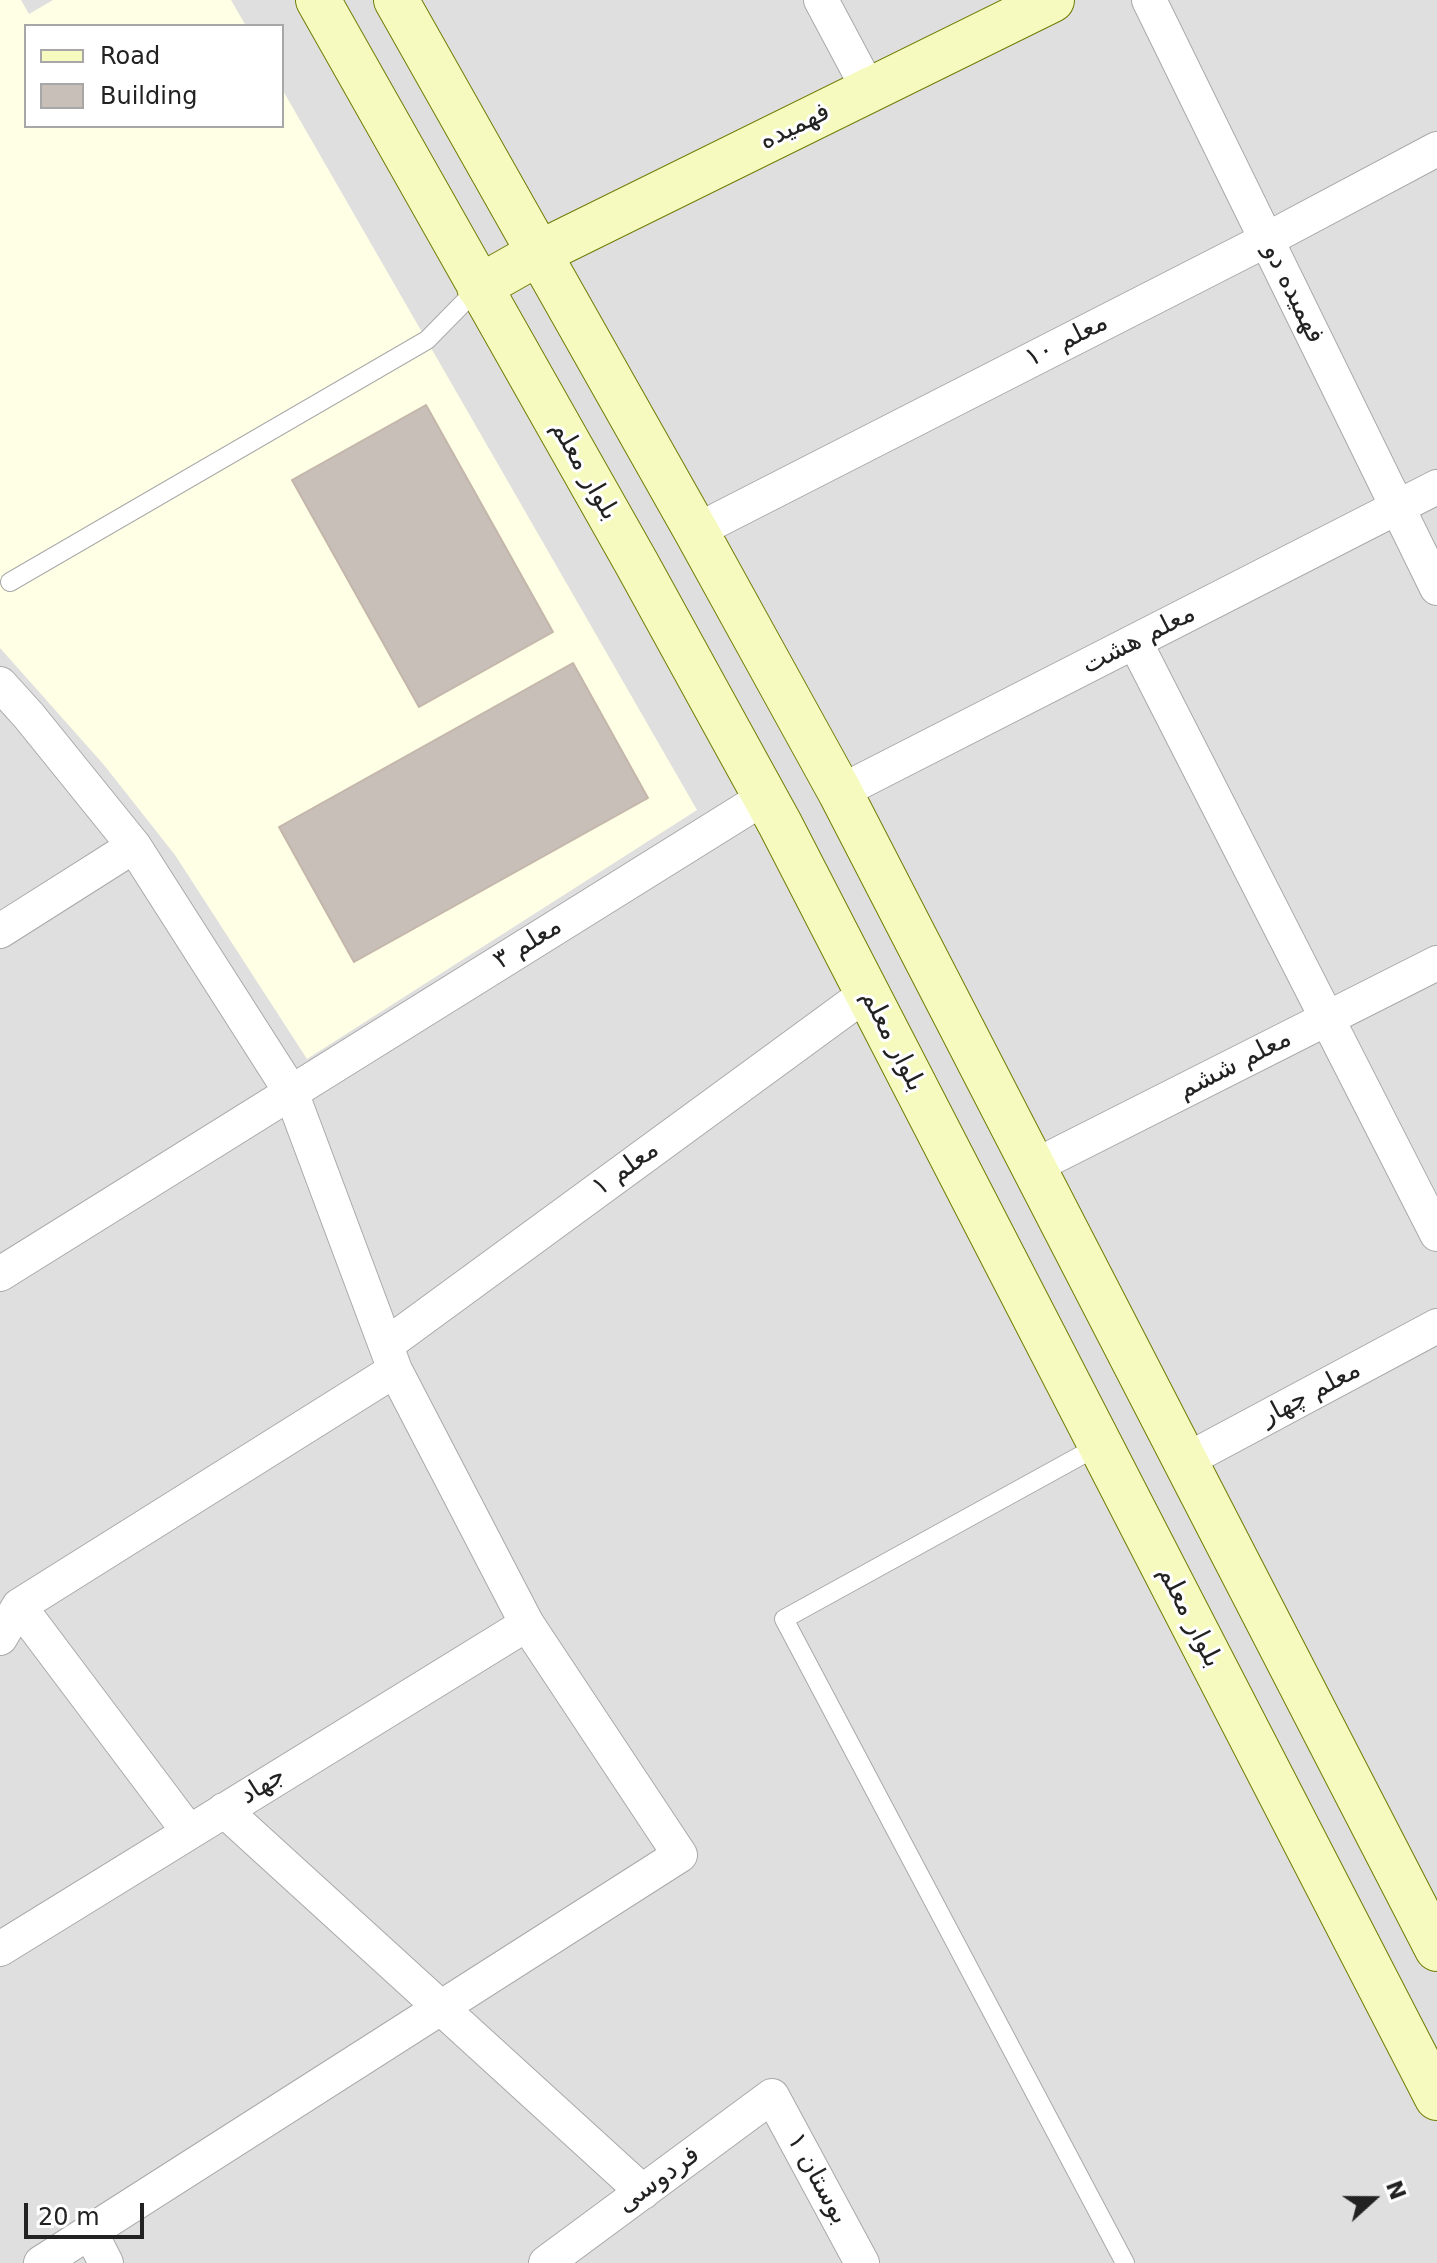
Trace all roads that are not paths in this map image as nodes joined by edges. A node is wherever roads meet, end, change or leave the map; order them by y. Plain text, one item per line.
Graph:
1 (318, 0) edge
2 (396, 0) edge
3 (821, 0) edge
4 (1052, 0) edge
5 (1149, 0) edge
6 (869, 90) junction
7 (1437, 149) edge
8 (1266, 240) junction
9 (539, 253) junction
10 (479, 287) junction
11 (1437, 487) edge
12 (1397, 507) junction
13 (696, 531) junction
14 (10, 582) dead end
15 (1437, 588) edge
16 (1135, 642) junction
17 (0, 684) edge
18 (840, 792) junction
19 (765, 797) junction
20 (134, 846) junction
21 (0, 931) edge
22 (1437, 963) edge
23 (867, 993) junction
24 (1327, 1018) junction
25 (291, 1092) junction
26 (1033, 1167) junction
27 (1437, 1234) edge
28 (0, 1274) edge
29 (1437, 1326) edge
30 (390, 1358) junction
31 (1100, 1445) junction
32 (1185, 1461) junction
33 (19, 1606) junction
34 (527, 1624) junction
35 (0, 1638) edge
36 (224, 1810) junction
37 (189, 1832) junction
38 (0, 1949) edge
39 (1437, 1949) edge
40 (441, 2008) junction
41 (772, 2096) joint
42 (1437, 2098) edge
43 (643, 2192) junction
44 (90, 2232) junction
45 (41, 2263) edge
46 (106, 2263) edge
47 (546, 2263) edge
48 (862, 2263) edge
49 (1125, 2263) edge

1 - 10 main road, بلوار معلم
2 - 9 main road
3 - 6 street
4 - 6 main road, فهمیده
5 - 8 street, فهمیده دو
6 - 9 main road, فهمیده
7 - 8 street, معلم ۱۰
8 - 12 street, فهمیده دو
8 - 13 street, معلم ۱۰
9 - 10 main road, فهمیده
9 - 13 main road
10 - 14 lane
10 - 19 main road, بلوار معلم
11 - 12 street, معلم هشت
12 - 15 street, فهمیده دو
12 - 16 street, معلم هشت
13 - 18 main road
16 - 18 street, معلم هشت
16 - 24 street
17 - 20 street
18 - 26 main road
19 - 23 main road, بلوار معلم
19 - 25 street, معلم ۳
20 - 21 street
20 - 25 street
22 - 24 street, معلم ششم
23 - 30 street, معلم ۱
23 - 31 main road, بلوار معلم
24 - 26 street, معلم ششم
24 - 27 street
25 - 28 street, معلم ۳
25 - 30 street
26 - 32 main road
29 - 32 street, معلم چهار
30 - 33 street, معلم ۱
30 - 34 street
31 - 42 main road, بلوار معلم
31 - 49 lane
32 - 39 main road
33 - 35 street
33 - 37 street
34 - 36 street, جهاد
34 - 40 street
36 - 37 street, جهاد
36 - 40 street
37 - 38 street, جهاد
40 - 43 street
40 - 44 street
41 - 43 street, فردوسی
41 - 48 street, بوستان ۱
43 - 47 street, فردوسی
44 - 45 street
44 - 46 street

